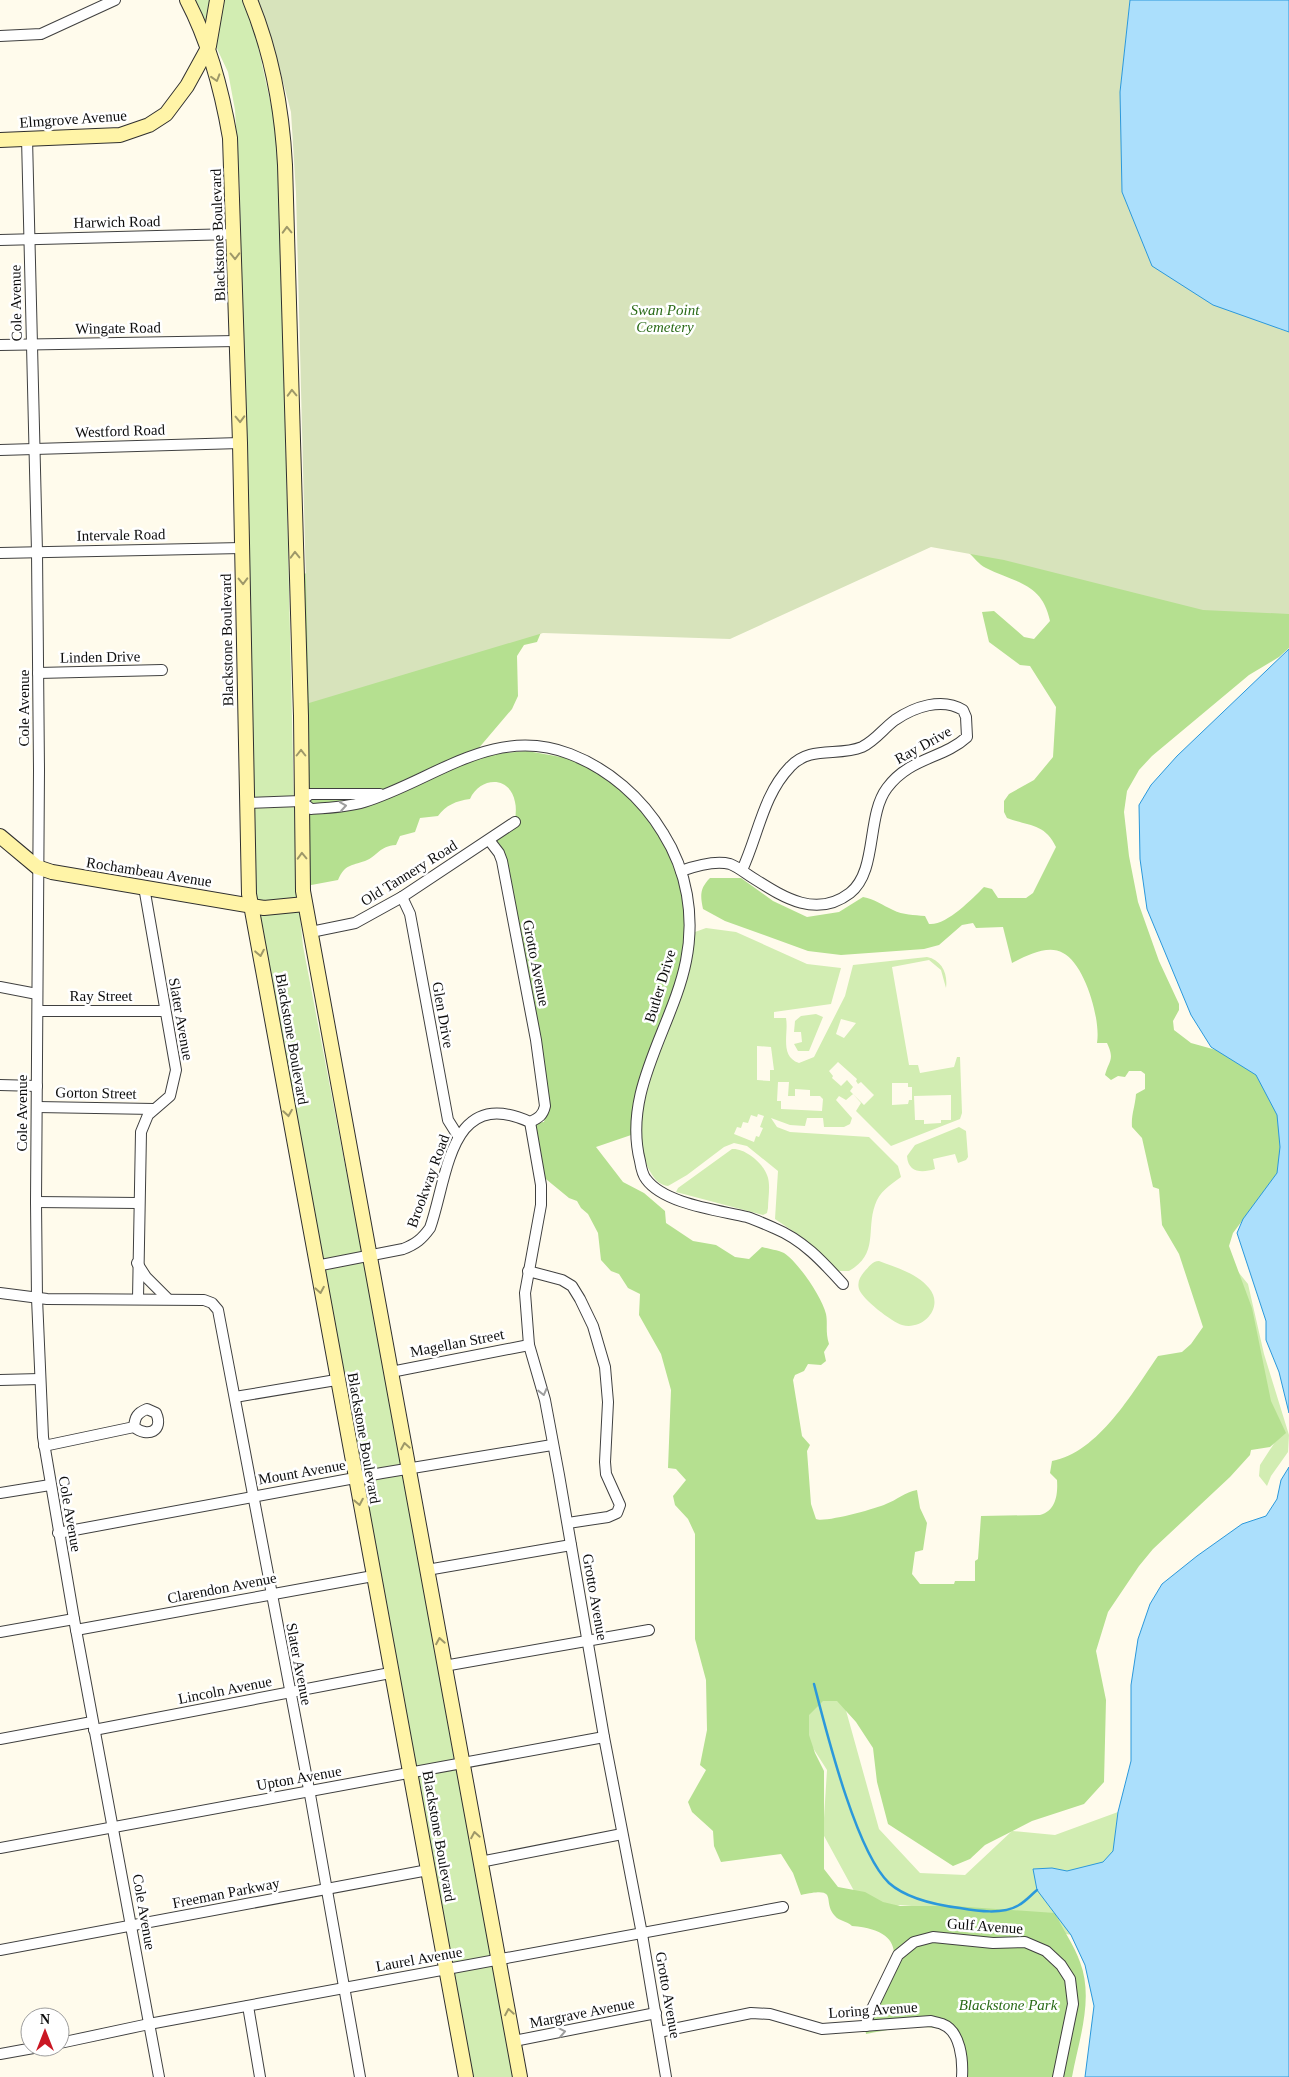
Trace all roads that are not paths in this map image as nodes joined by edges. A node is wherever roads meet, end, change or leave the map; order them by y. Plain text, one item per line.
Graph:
1 (115, 0) edge
2 (187, 0) edge
3 (217, 0) edge
4 (250, 0) edge
5 (0, 36) edge
6 (207, 49) junction
7 (27, 138) junction
8 (0, 140) edge
9 (235, 234) junction
10 (30, 239) junction
11 (0, 240) edge
12 (237, 341) junction
13 (32, 344) junction
14 (0, 345) edge
15 (240, 443) junction
16 (34, 449) junction
17 (0, 450) edge
18 (242, 548) junction
19 (37, 552) junction
20 (0, 553) edge
21 (162, 670) dead end
22 (38, 673) junction
23 (386, 794) junction
24 (301, 801) junction
25 (247, 803) junction
26 (515, 822) dead end
27 (0, 836) edge
28 (489, 840) junction
29 (37, 866) junction
30 (742, 870) junction
31 (681, 871) junction
32 (144, 887) junction
33 (402, 897) junction
34 (305, 904) junction
35 (251, 906) junction
36 (311, 932) junction
37 (0, 987) edge
38 (37, 994) junction
39 (38, 1011) junction
40 (165, 1011) junction
41 (0, 1085) edge
42 (37, 1086) junction
43 (37, 1107) junction
44 (154, 1109) junction
45 (530, 1122) junction
46 (458, 1136) junction
47 (36, 1202) junction
48 (138, 1203) junction
49 (370, 1256) junction
50 (137, 1263) junction
51 (316, 1266) junction
52 (528, 1271) junction
53 (843, 1284) dead end
54 (0, 1293) edge
55 (37, 1298) junction
56 (167, 1298) junction
57 (138, 1299) junction
58 (529, 1345) junction
59 (391, 1372) junction
60 (40, 1379) junction
61 (0, 1380) edge
62 (336, 1380) junction
63 (235, 1397) junction
64 (134, 1428) dead end
65 (552, 1445) junction
66 (44, 1446) junction
67 (409, 1468) junction
68 (354, 1478) junction
69 (50, 1485) junction
70 (0, 1493) edge
71 (254, 1496) junction
72 (568, 1523) junction
73 (58, 1533) junction
74 (571, 1545) junction
75 (427, 1570) junction
76 (373, 1576) junction
77 (271, 1594) junction
78 (74, 1619) junction
79 (76, 1630) junction
80 (649, 1630) dead end
81 (0, 1632) edge
82 (587, 1640) junction
83 (444, 1666) junction
84 (390, 1673) junction
85 (289, 1694) junction
86 (93, 1726) junction
87 (604, 1737) junction
88 (0, 1739) edge
89 (462, 1763) junction
90 (411, 1773) junction
91 (309, 1791) junction
92 (112, 1827) junction
93 (622, 1834) junction
94 (0, 1848) edge
95 (480, 1862) junction
96 (428, 1870) junction
97 (326, 1889) junction
98 (784, 1907) dead end
99 (132, 1926) junction
100 (642, 1934) junction
101 (0, 1950) edge
102 (500, 1961) junction
103 (448, 1970) junction
104 (344, 1988) junction
105 (248, 2006) junction
106 (656, 2013) junction
107 (149, 2024) junction
108 (866, 2026) junction
109 (659, 2032) junction
110 (70, 2041) edge
111 (514, 2041) junction
112 (20, 2050) edge
113 (0, 2054) edge
114 (159, 2077) edge
115 (260, 2077) edge
116 (360, 2077) edge
117 (466, 2077) edge
118 (520, 2077) edge
119 (666, 2077) edge
120 (962, 2077) edge
121 (1058, 2077) edge

1 - 5 street
2 - 6 main road, Blackstone Boulevard
3 - 6 main road, Elmgrove Avenue
24 -> 4 main road
6 - 7 main road, Elmgrove Avenue
6 -> 9 main road, Blackstone Boulevard
7 - 8 main road, Elmgrove Avenue
7 - 10 street, Cole Avenue
9 - 10 street, Harwich Road
9 -> 12 main road, Blackstone Boulevard
10 - 11 street, Harwich Road
10 - 13 street, Cole Avenue
12 - 13 street, Wingate Road
12 -> 15 main road, Blackstone Boulevard
13 - 14 street, Wingate Road
13 - 16 street, Cole Avenue
15 - 16 street, Westford Road
15 - 18 main road, Blackstone Boulevard
16 - 17 street, Westford Road
16 - 19 street, Cole Avenue
18 - 19 street, Intervale Road
18 -> 25 main road, Blackstone Boulevard
19 - 20 street, Intervale Road
19 - 22 street, Cole Avenue
21 - 22 street, Linden Drive
22 - 29 street, Cole Avenue
23 - 24 street, Butler Drive
24 -> 23 street, Butler Drive
23 - 31 street, Butler Drive
24 - 25 street, Butler Drive
34 -> 24 main road
25 - 35 main road, Blackstone Boulevard
26 - 28 street, Old Tannery Road
27 - 29 main road, Rochambeau Avenue
28 - 33 street, Old Tannery Road
28 - 45 street, Grotto Avenue
29 - 32 main road, Rochambeau Avenue
29 - 38 street, Cole Avenue
30 - 30 street, Ray Drive
30 - 31 street, Ray Drive
31 - 53 street, Butler Drive
32 - 35 main road, Rochambeau Avenue
32 - 40 street, Slater Avenue
33 - 36 street, Old Tannery Road
33 - 46 street, Glen Drive
34 - 35 main road, Rochambeau Avenue
34 - 36 main road
35 -> 51 main road, Blackstone Boulevard
36 - 49 main road
37 - 38 street
38 - 39 street, Cole Avenue
39 - 40 street, Ray Street
39 - 42 street, Cole Avenue
40 - 44 street, Slater Avenue
41 - 42 street
42 - 43 street, Cole Avenue
43 - 44 street, Gorton Street
43 - 47 street, Cole Avenue
44 - 48 street, Slater Avenue
45 - 46 street, Brookway Road
45 - 52 street, Grotto Avenue
46 - 49 street, Brookway Road
47 - 48 street
47 - 55 street, Cole Avenue
48 - 50 street, Slater Avenue
49 - 51 street, Brookway Road
49 - 59 main road
50 - 56 street
50 - 57 street, Slater Avenue
51 -> 62 main road, Blackstone Boulevard
52 - 58 street, Grotto Avenue
52 - 72 street
54 - 55 street
55 - 57 street
55 - 60 street, Cole Avenue
56 - 57 street, Slater Avenue
56 - 63 street, Slater Avenue
58 - 59 street, Magellan Street
58 -> 65 street, Grotto Avenue
67 -> 59 main road
60 - 61 street
60 - 66 street, Cole Avenue
62 - 63 street
62 - 68 main road, Blackstone Boulevard
63 - 71 street, Slater Avenue
64 - 66 street
65 - 67 street, Mount Avenue
65 - 72 street, Grotto Avenue
66 - 69 street, Cole Avenue
67 - 68 street, Mount Avenue
67 - 75 main road
68 - 71 street, Mount Avenue
68 -> 76 main road, Blackstone Boulevard
69 - 70 street
69 - 73 street, Cole Avenue
71 - 73 street, Mount Avenue
71 - 77 street, Slater Avenue
72 - 74 street, Grotto Avenue
73 - 78 street, Cole Avenue
74 - 75 street
74 - 82 street, Grotto Avenue
83 -> 75 main road
76 - 77 street, Clarendon Avenue
76 - 84 main road, Blackstone Boulevard
77 - 79 street, Clarendon Avenue
77 - 85 street, Slater Avenue
78 - 79 street, Cole Avenue
78 - 81 street
79 - 86 street, Cole Avenue
80 - 82 street
82 - 83 street
82 - 87 street, Grotto Avenue
83 - 89 main road
84 - 85 street, Lincoln Avenue
84 - 90 main road, Blackstone Boulevard
85 - 86 street, Lincoln Avenue
85 - 91 street, Slater Avenue
86 - 88 street, Lincoln Avenue
86 - 92 street, Cole Avenue
87 - 89 street, Upton Avenue
87 - 93 street, Grotto Avenue
89 - 90 street, Upton Avenue
95 -> 89 main road
90 - 91 street, Upton Avenue
90 - 96 main road, Blackstone Boulevard
91 - 92 street, Upton Avenue
91 - 97 street, Slater Avenue
92 - 94 street, Upton Avenue
92 - 99 street, Cole Avenue
93 - 95 street
93 - 100 street, Grotto Avenue
95 - 102 main road
96 - 97 street, Freeman Parkway
96 - 103 main road, Blackstone Boulevard
97 - 99 street, Freeman Parkway
97 - 104 street, Slater Avenue
98 - 100 street, Laurel Avenue
99 - 101 street, Freeman Parkway
99 - 107 street, Cole Avenue
100 - 102 street, Laurel Avenue
100 - 106 street, Grotto Avenue
102 - 103 street, Laurel Avenue
111 -> 102 main road
103 - 104 street, Laurel Avenue
103 - 117 main road, Blackstone Boulevard
104 - 105 street, Laurel Avenue
104 - 116 street, Slater Avenue
105 - 107 street, Laurel Avenue
105 - 115 street
106 - 109 street, Grotto Avenue
111 -> 106 street, Margrave Avenue
107 - 110 street, Laurel Avenue
107 - 114 street, Cole Avenue
108 - 109 street, Loring Avenue
108 - 120 street, Loring Avenue
108 - 121 street, Gulf Avenue
109 - 119 street, Grotto Avenue
111 - 118 main road
112 - 113 street

